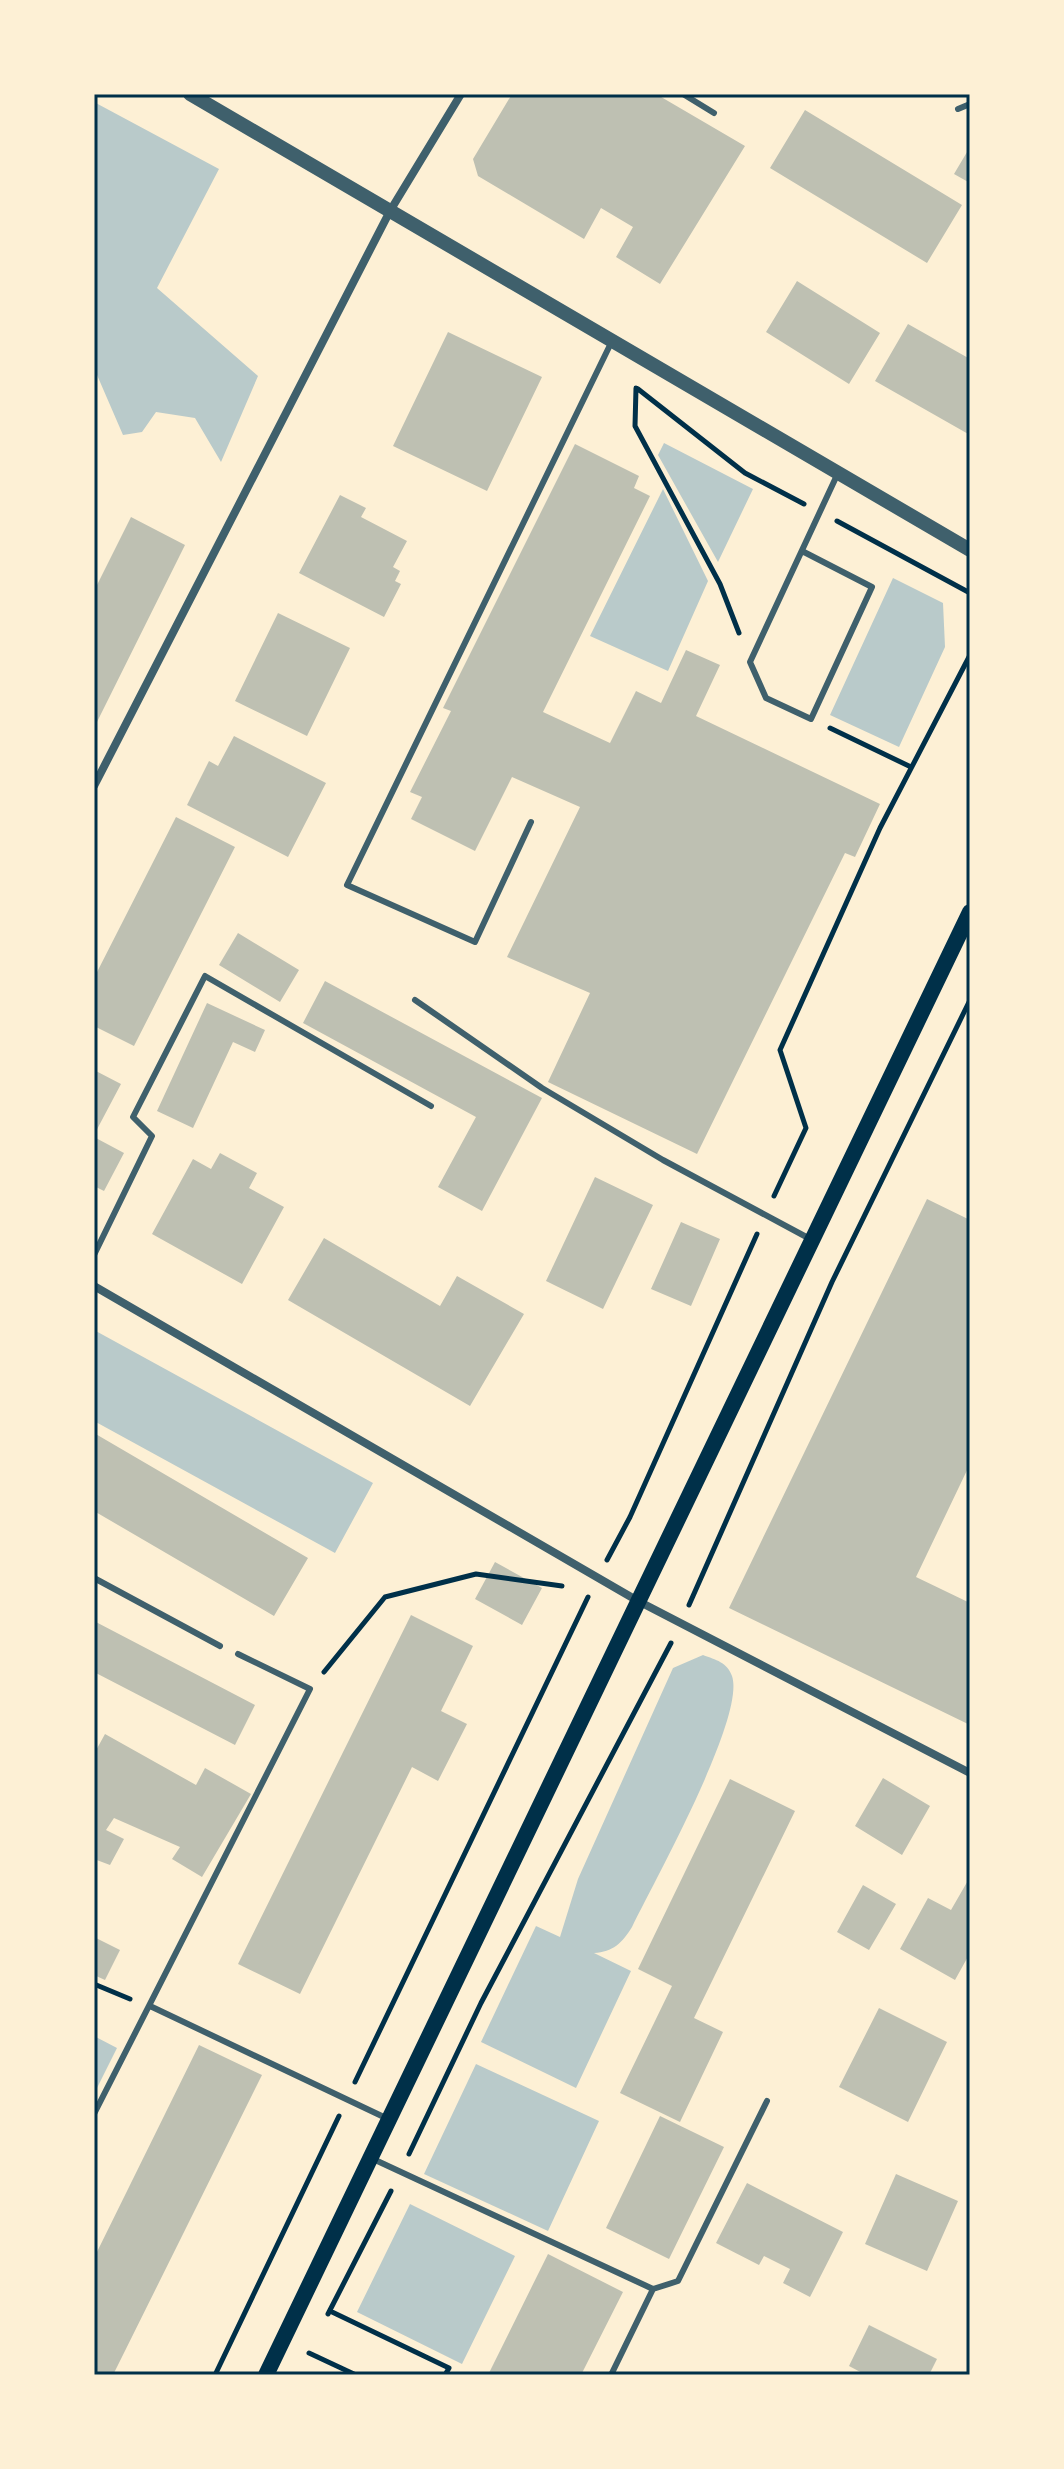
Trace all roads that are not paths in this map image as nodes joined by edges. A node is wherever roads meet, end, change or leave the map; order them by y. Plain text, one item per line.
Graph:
1 (190, 94) edge
2 (461, 94) edge
3 (683, 94) edge
4 (970, 104) edge
5 (958, 109) dead end
6 (714, 113) dead end
7 (390, 211) junction
8 (612, 341) junction
9 (838, 473) junction
10 (970, 550) edge
11 (802, 551) junction
12 (94, 786) edge
13 (531, 822) dead end
14 (970, 912) edge
15 (415, 1000) dead end
16 (431, 1106) dead end
17 (812, 1240) junction
18 (94, 1255) edge
19 (94, 1286) edge
20 (94, 1578) edge
21 (638, 1601) junction
22 (220, 1646) dead end
23 (238, 1654) dead end
24 (970, 1773) edge
25 (150, 2006) junction
26 (767, 2101) dead end
27 (94, 2114) edge
28 (388, 2119) junction
29 (370, 2158) junction
30 (653, 2289) junction
31 (266, 2375) edge
32 (611, 2375) edge

1 - 7 street
2 - 7 street
3 - 6 lane
4 - 5 lane
7 - 8 street
7 - 12 street
8 - 9 street
8 - 13 lane
9 - 10 street
9 - 11 lane
11 - 11 lane
14 - 17 main road
15 - 17 lane
16 - 18 lane
17 - 21 main road
19 - 21 street
20 - 22 lane
21 - 24 street
21 - 28 main road
23 - 25 lane
25 - 27 lane
25 - 28 lane
26 - 30 lane
28 - 29 main road
29 - 30 lane
29 - 31 main road
30 - 32 lane

